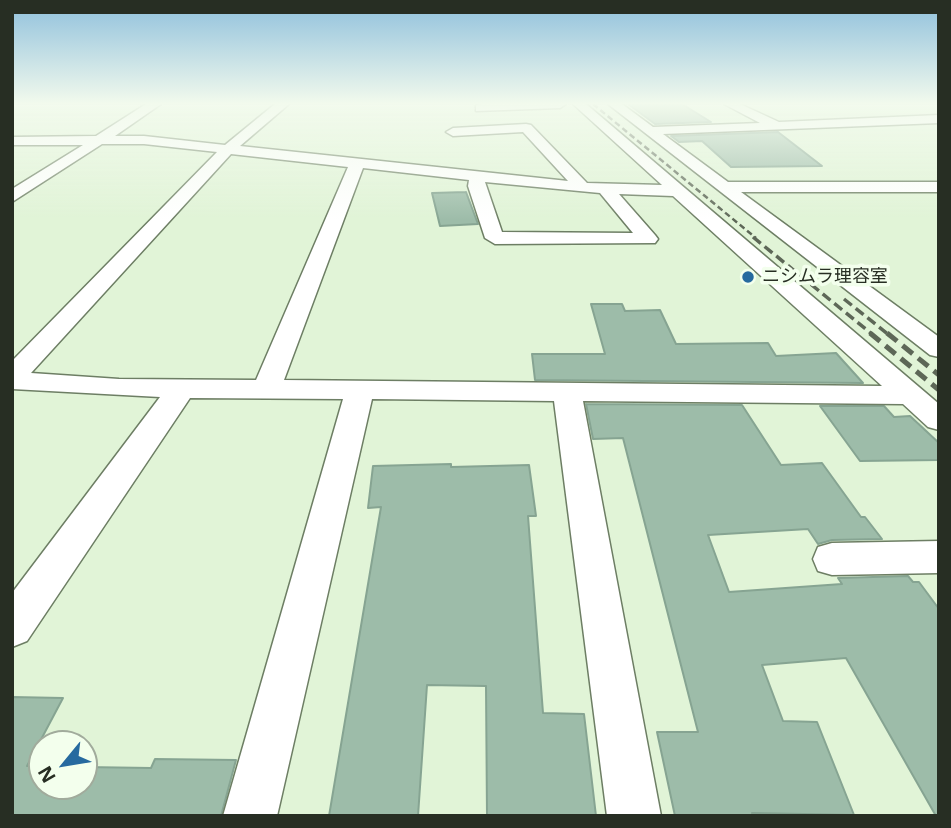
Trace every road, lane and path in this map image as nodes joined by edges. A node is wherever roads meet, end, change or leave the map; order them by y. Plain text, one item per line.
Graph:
1 (96, 143) edge
2 (169, 143) edge
3 (236, 143) edge
4 (540, 143) edge
5 (623, 143) edge
6 (665, 143) edge
7 (229, 149) junction
8 (357, 164) junction
9 (477, 177) junction
10 (582, 187) junction
11 (723, 187) junction
12 (939, 187) edge
13 (607, 189) junction
14 (678, 191) junction
15 (12, 197) edge
16 (939, 349) edge
17 (12, 378) edge
18 (183, 387) junction
19 (267, 387) junction
20 (360, 389) junction
21 (567, 393) junction
22 (910, 395) junction
23 (939, 420) edge
24 (939, 557) edge
25 (832, 559) dead end
26 (12, 627) edge
27 (250, 816) edge
28 (634, 816) edge

1 - 15 street
2 - 7 street
3 - 7 street
4 - 10 street
5 - 14 street
6 - 11 street
7 - 8 street
7 - 17 street
8 - 9 street
8 - 19 street
9 - 10 street
9 - 13 street
10 - 13 street
11 - 12 street
11 - 16 street
13 - 14 street
14 - 22 street
17 - 18 street
18 - 19 street
18 - 26 street
19 - 20 street
20 - 21 street
20 - 27 street
21 - 22 street
21 - 28 street
22 - 23 street
24 - 25 street

